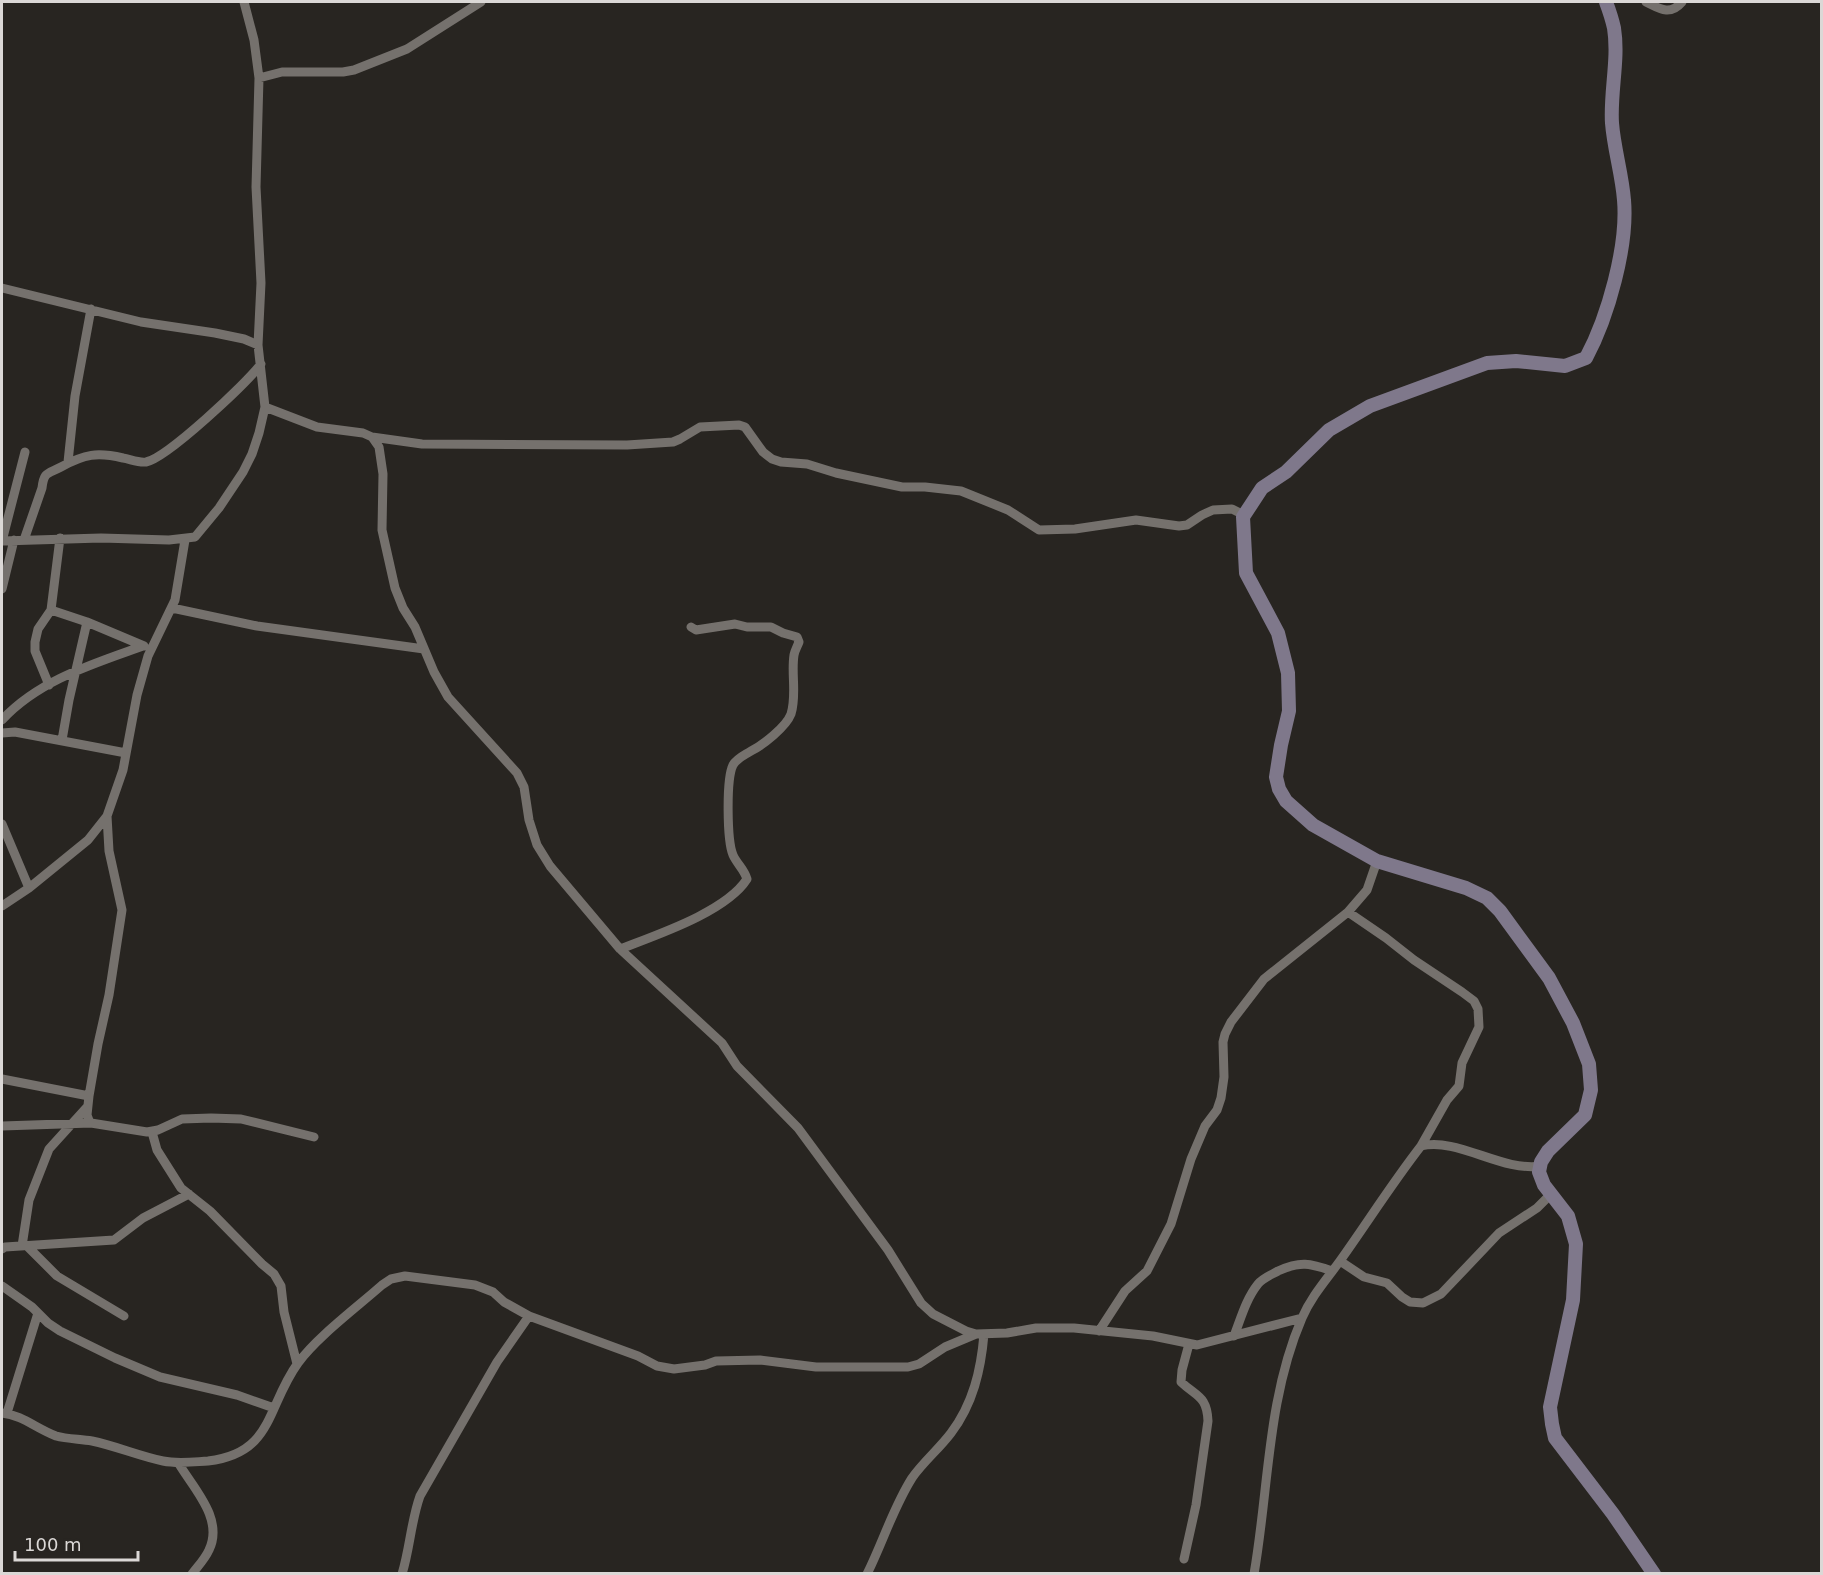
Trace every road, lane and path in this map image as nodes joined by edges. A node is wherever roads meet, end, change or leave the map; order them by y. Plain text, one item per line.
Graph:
1 (244, 2) edge
2 (481, 2) edge
3 (1606, 2) edge
4 (1646, 2) edge
5 (1682, 2) edge
6 (259, 78) junction
7 (2, 288) edge
8 (91, 309) junction
9 (258, 345) junction
10 (261, 364) junction
11 (265, 407) junction
12 (372, 437) junction
13 (25, 452) dead end
14 (68, 462) junction
15 (1243, 518) junction
16 (60, 538) junction
17 (14, 540) junction
18 (24, 540) junction
19 (185, 540) junction
20 (2, 589) edge
21 (172, 608) junction
22 (51, 610) junction
23 (87, 622) junction
24 (691, 627) dead end
25 (147, 647) junction
26 (424, 649) junction
27 (76, 670) junction
28 (49, 685) junction
29 (2, 720) edge
30 (2, 734) edge
31 (62, 740) junction
32 (126, 753) junction
33 (107, 816) junction
34 (2, 824) edge
35 (1377, 861) junction
36 (29, 888) junction
37 (2, 906) edge
38 (1348, 912) junction
39 (620, 949) junction
40 (2, 1079) edge
41 (88, 1101) junction
42 (70, 1124) junction
43 (90, 1124) junction
44 (2, 1126) edge
45 (152, 1132) junction
46 (314, 1137) dead end
47 (1421, 1146) junction
48 (1541, 1166) junction
49 (189, 1194) junction
50 (1551, 1194) junction
51 (24, 1246) junction
52 (2, 1250) edge
53 (1340, 1261) junction
54 (1332, 1271) junction
55 (2, 1287) edge
56 (38, 1312) junction
57 (124, 1316) dead end
58 (529, 1316) junction
59 (1302, 1318) junction
60 (1099, 1331) junction
61 (980, 1334) junction
62 (1234, 1336) junction
63 (1189, 1344) junction
64 (297, 1364) junction
65 (274, 1408) junction
66 (4, 1413) edge
67 (179, 1464) junction
68 (1184, 1559) dead end
69 (192, 1574) edge
70 (402, 1574) edge
71 (867, 1574) edge
72 (1254, 1574) edge
73 (1654, 1574) edge

1 - 6 street
2 - 6 street
3 - 15 street
4 - 5 street
6 - 9 street
7 - 8 street
8 - 9 street
8 - 14 street
9 - 10 street
10 - 11 street
10 - 14 street
11 - 12 street
11 - 19 street
12 - 15 street
12 - 26 street
13 - 17 street
14 - 18 street
15 - 35 street
16 - 18 street
16 - 19 street
16 - 22 street
17 - 18 street
17 - 20 street
19 - 21 street
21 - 25 street
21 - 26 street
22 - 23 street
22 - 28 street
23 - 25 street
23 - 27 street
24 - 39 street
25 - 27 street
25 - 32 street
26 - 39 street
27 - 28 street
27 - 31 street
28 - 29 street
30 - 31 street
31 - 32 street
32 - 33 street
33 - 36 street
33 - 41 street
34 - 36 street
35 - 38 street
35 - 48 street
36 - 37 street
38 - 47 street
38 - 60 street
39 - 61 street
40 - 41 street
41 - 42 street
41 - 43 street
42 - 43 street
42 - 44 street
42 - 51 street
43 - 45 street
45 - 46 street
45 - 49 street
47 - 48 street
47 - 53 street
48 - 50 street
49 - 51 street
49 - 64 street
50 - 53 street
50 - 73 street
51 - 52 street
51 - 57 street
53 - 54 street
54 - 59 street
54 - 62 street
55 - 56 street
56 - 65 street
56 - 66 street
58 - 61 street
58 - 64 street
58 - 70 street
59 - 62 street
59 - 72 street
60 - 61 street
60 - 63 street
61 - 71 street
62 - 63 street
63 - 68 street
64 - 65 street
65 - 67 street
66 - 67 street
67 - 69 street

